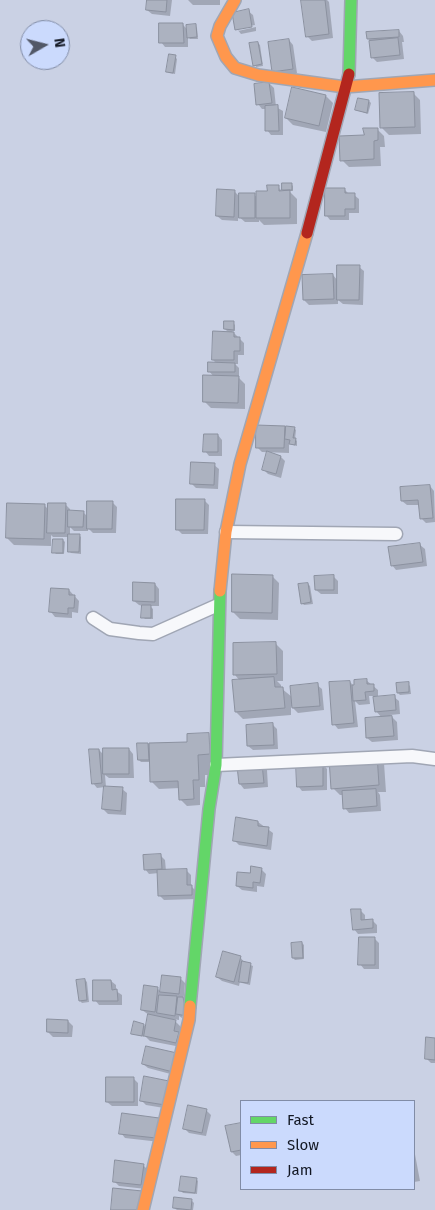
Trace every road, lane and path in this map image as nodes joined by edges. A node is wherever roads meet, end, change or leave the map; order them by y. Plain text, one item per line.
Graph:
1 (235, 0) edge
2 (351, 0) edge
3 (435, 80) edge
4 (345, 87) junction
5 (226, 532) junction
6 (396, 534) dead end
7 (218, 605) junction
8 (93, 618) dead end
9 (435, 759) edge
10 (216, 765) junction
11 (144, 1210) edge

1 - 4 street
2 - 4 street
3 - 4 street
4 - 5 street
5 - 6 street
5 - 7 street
7 - 8 street
7 - 10 street
9 - 10 street
10 - 11 street

